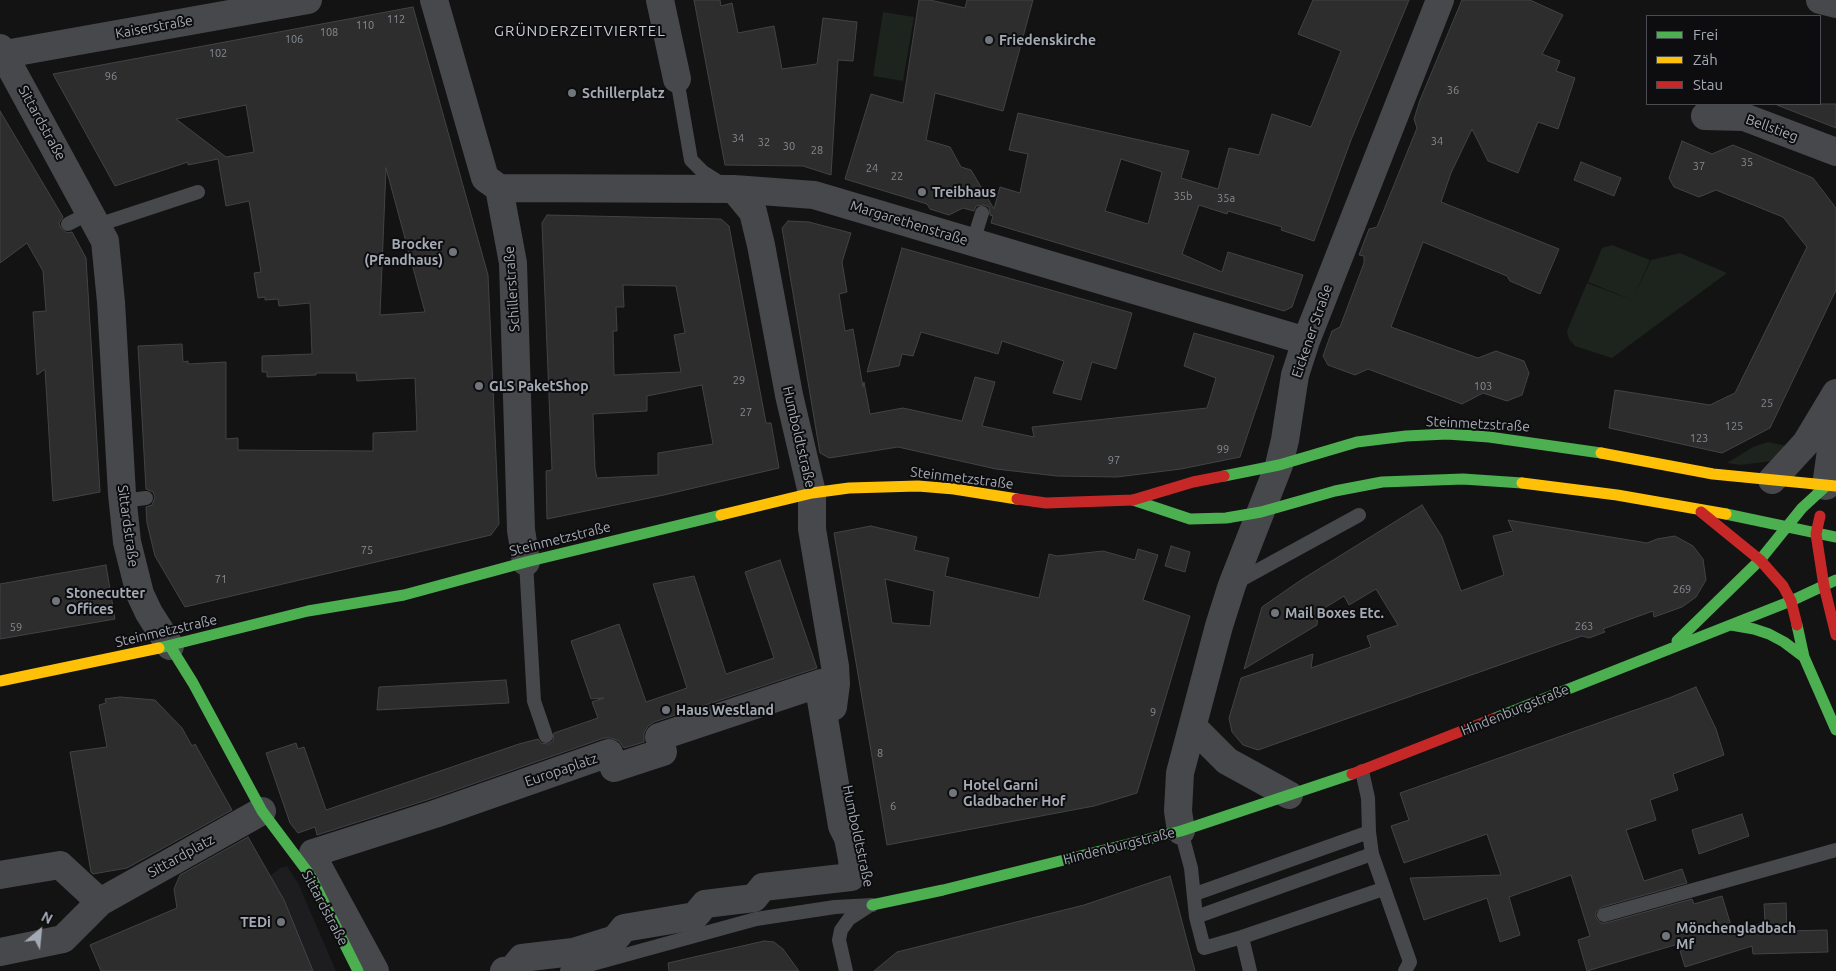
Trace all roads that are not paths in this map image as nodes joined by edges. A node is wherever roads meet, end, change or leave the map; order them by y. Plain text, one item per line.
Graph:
1 (308, 0) edge
2 (434, 0) edge
3 (660, 0) edge
4 (1440, 0) edge
5 (1820, 0) edge
6 (1836, 4) edge
7 (2, 52) edge
8 (677, 79) joint
9 (1705, 116) dead end
10 (1836, 152) edge
11 (499, 188) junction
12 (734, 189) junction
13 (198, 192) dead end
14 (982, 213) dead end
15 (85, 221) junction
16 (973, 242) junction
17 (1306, 341) junction
18 (1836, 393) edge
19 (1836, 415) edge
20 (1279, 465) junction
21 (1772, 480) junction
22 (1831, 486) edge
23 (812, 493) junction
24 (1133, 500) junction
25 (1696, 508) junction
26 (1261, 512) junction
27 (1359, 515) dead end
28 (1786, 526) junction
29 (1816, 534) junction
30 (1836, 538) edge
31 (1760, 560) junction
32 (526, 562) junction
33 (1836, 580) edge
34 (1232, 585) junction
35 (1824, 586) junction
36 (1791, 601) junction
37 (1731, 624) junction
38 (1836, 635) edge
39 (170, 646) junction
40 (1668, 648) junction
41 (1804, 657) junction
42 (0, 681) edge
43 (1193, 726) junction
44 (1836, 730) edge
45 (546, 736) dead end
46 (1362, 771) junction
47 (1289, 795) junction
48 (262, 811) junction
49 (1181, 831) junction
50 (1369, 832) junction
51 (1836, 850) edge
52 (1372, 854) junction
53 (0, 875) edge
54 (1383, 889) junction
55 (1194, 894) junction
56 (100, 902) junction
57 (872, 905) junction
58 (1604, 915) dead end
59 (1196, 917) junction
60 (1242, 937) junction
61 (0, 952) edge
62 (358, 971) edge
63 (375, 971) edge
64 (504, 971) edge
65 (567, 971) edge
66 (846, 971) edge
67 (1250, 971) edge
68 (1405, 971) edge

1 - 7 street, Kaiserstraße
2 - 11 street
3 - 8 street, Humboldtstraße
4 - 17 street, Eickener Straße
5 - 6 street
7 - 15 street, Sittardstraße
8 - 12 lane, Humboldtstraße
9 - 10 street, Bellstieg
11 - 12 street, Margarethenstraße
11 - 32 street, Schillerstraße
12 - 16 street, Margarethenstraße
12 - 23 street, Humboldtstraße
13 - 15 lane
14 - 16 lane
15 - 39 street, Sittardstraße
16 - 17 street, Margarethenstraße
17 - 20 street, Eickener Straße
18 - 21 street
19 - 22 street
20 - 21 main road, Steinmetzstraße
20 - 24 main road, Steinmetzstraße
20 - 26 street, Eickener Straße
21 - 22 main road, Steinmetzstraße
22 - 28 main road, Hindenburgstraße
22 - 29 main road
23 - 24 main road, Steinmetzstraße
23 - 32 main road, Steinmetzstraße
23 - 57 street, Humboldtstraße
24 - 26 main road, Steinmetzstraße
25 - 26 main road, Steinmetzstraße
25 - 28 main road, Steinmetzstraße
25 - 31 main road, Steinmetzstraße
26 - 34 street, Eickener Straße
27 - 34 lane
28 - 29 main road, Steinmetzstraße
28 - 31 main road, Hindenburgstraße
29 - 30 main road
29 - 35 main road
31 - 36 main road, Steinmetzstraße
31 - 40 main road, Hindenburgstraße
32 - 39 main road, Steinmetzstraße
32 - 45 lane
33 - 35 main road, Hindenburgstraße
34 - 43 street, Eickener Straße
35 - 36 main road, Hindenburgstraße
35 - 38 main road
36 - 37 main road, Hindenburgstraße
36 - 41 main road, Steinmetzstraße
37 - 40 main road, Hindenburgstraße
37 - 41 main road
39 - 42 main road, Steinmetzstraße
39 - 48 main road, Sittardstraße
40 - 46 main road, Hindenburgstraße
41 - 44 main road, Steinmetzstraße
43 - 47 street
43 - 49 street, Eickener Straße
46 - 47 main road, Hindenburgstraße
46 - 50 lane
47 - 49 main road, Hindenburgstraße
48 - 56 street, Sittardplatz
48 - 62 main road, Sittardstraße
49 - 55 lane
49 - 57 main road, Hindenburgstraße
50 - 52 lane
50 - 55 lane
51 - 58 lane
52 - 54 lane
52 - 59 lane
53 - 56 street
54 - 60 lane
54 - 68 lane
55 - 59 lane
56 - 61 street, Sittardplatz
57 - 65 lane
57 - 66 lane
59 - 60 lane
60 - 67 lane
63 - 64 street, Europaplatz

